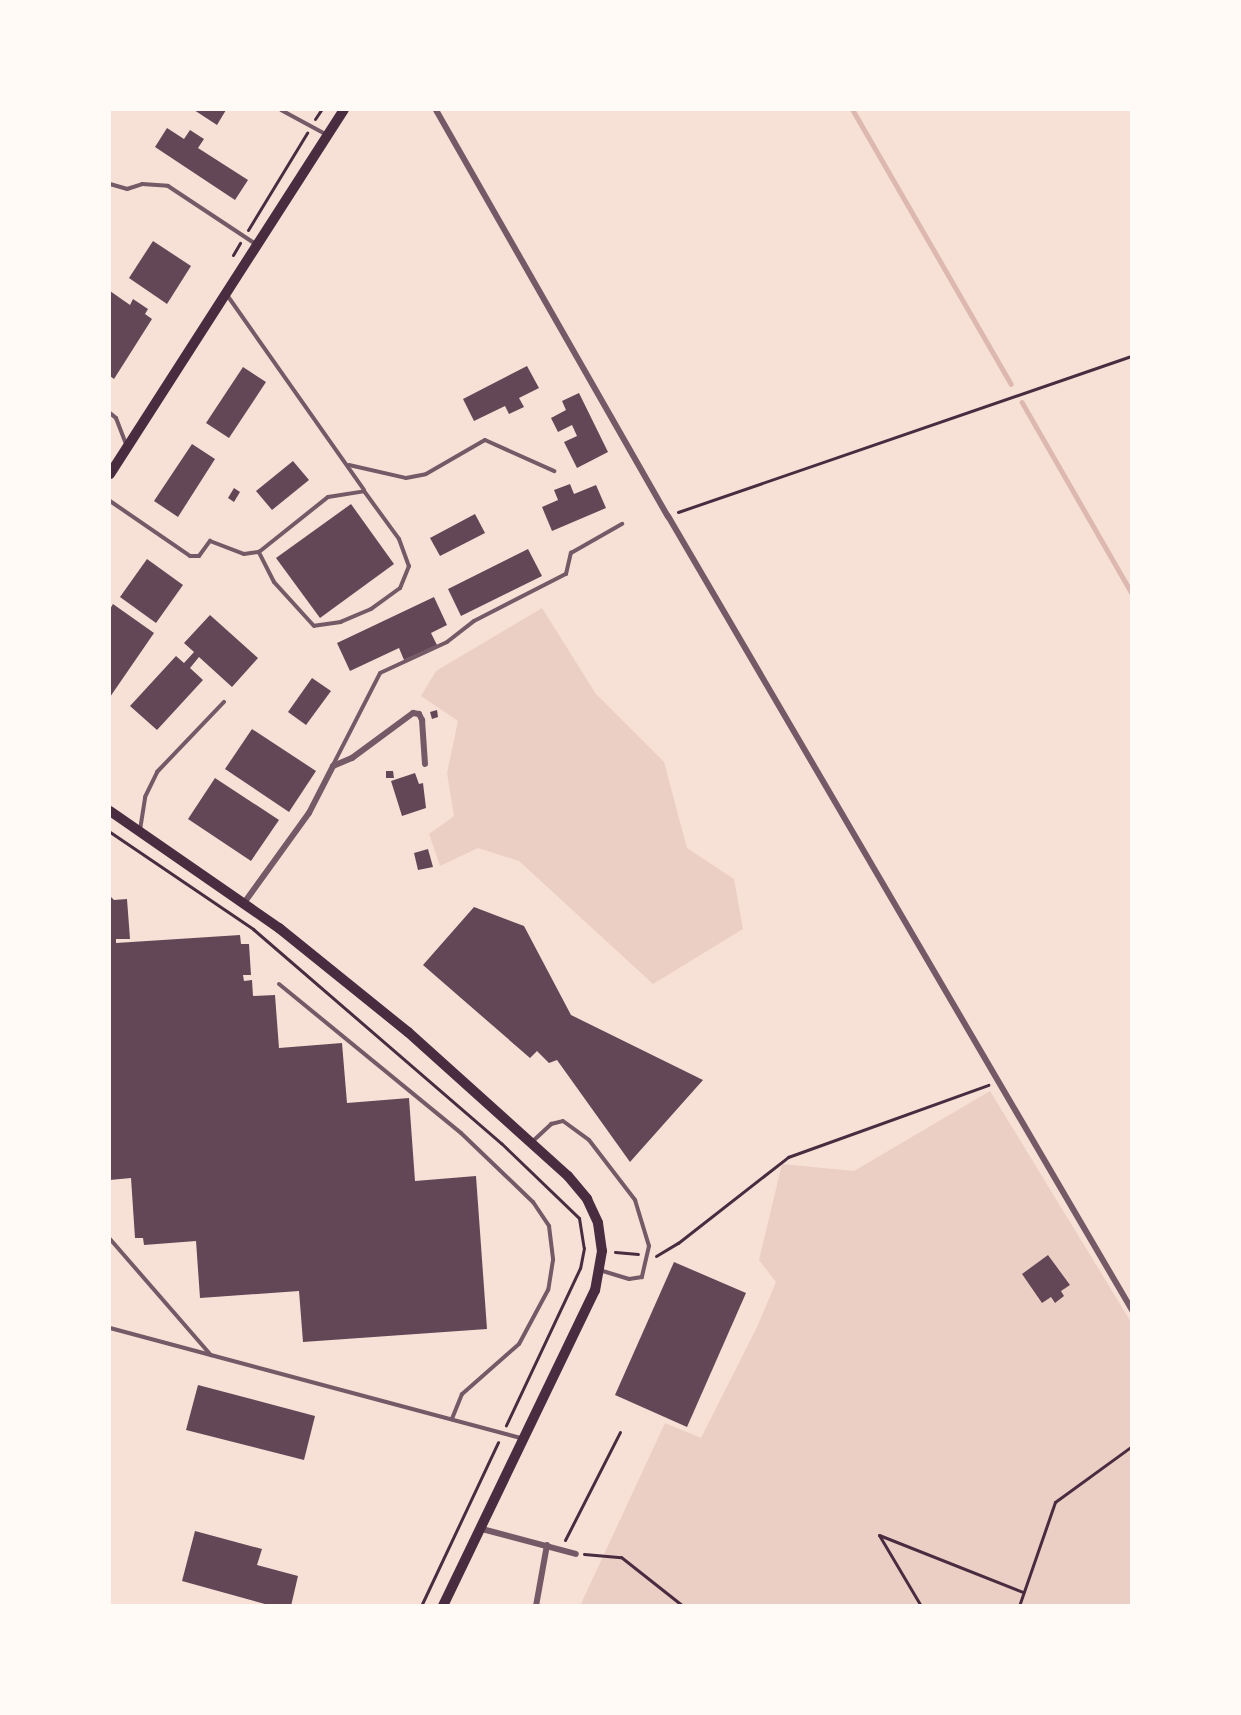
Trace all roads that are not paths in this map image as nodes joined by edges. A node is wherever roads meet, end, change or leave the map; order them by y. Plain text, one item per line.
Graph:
1 (281, 110) edge
2 (300, 110) edge
3 (344, 110) edge
4 (436, 110) edge
5 (298, 118) junction
6 (327, 135) junction
7 (110, 184) edge
8 (258, 245) junction
9 (226, 293) junction
10 (110, 413) edge
11 (127, 447) junction
12 (348, 465) junction
13 (554, 471) dead end
14 (110, 474) edge
15 (364, 491) junction
16 (110, 501) edge
17 (622, 524) dead end
18 (259, 552) junction
19 (224, 702) dead end
20 (425, 764) dead end
21 (333, 766) junction
22 (110, 811) edge
23 (140, 831) junction
24 (244, 903) junction
25 (279, 984) dead end
26 (532, 1142) junction
27 (110, 1239) edge
28 (600, 1269) junction
29 (1131, 1310) edge
30 (110, 1328) edge
31 (212, 1355) junction
32 (452, 1419) junction
33 (523, 1439) junction
34 (482, 1529) junction
35 (547, 1545) junction
36 (576, 1554) road end
37 (443, 1605) edge
38 (536, 1605) edge

1 - 5 lane
2 - 5 lane
3 - 6 main road
4 - 29 street
5 - 6 lane
6 - 8 main road
7 - 8 lane
8 - 9 main road
9 - 11 main road
9 - 12 lane
10 - 11 lane
11 - 14 main road
12 - 13 lane
12 - 15 lane
15 - 18 lane
15 - 18 lane
16 - 18 lane
17 - 21 lane
19 - 23 lane
20 - 21 street
21 - 24 street
22 - 23 main road
23 - 24 main road
24 - 26 main road
25 - 32 lane
26 - 28 main road
26 - 28 lane
27 - 31 lane
28 - 33 main road
30 - 31 lane
31 - 32 lane
32 - 33 lane
33 - 34 main road
34 - 35 street
34 - 37 main road
35 - 36 street
35 - 38 street

